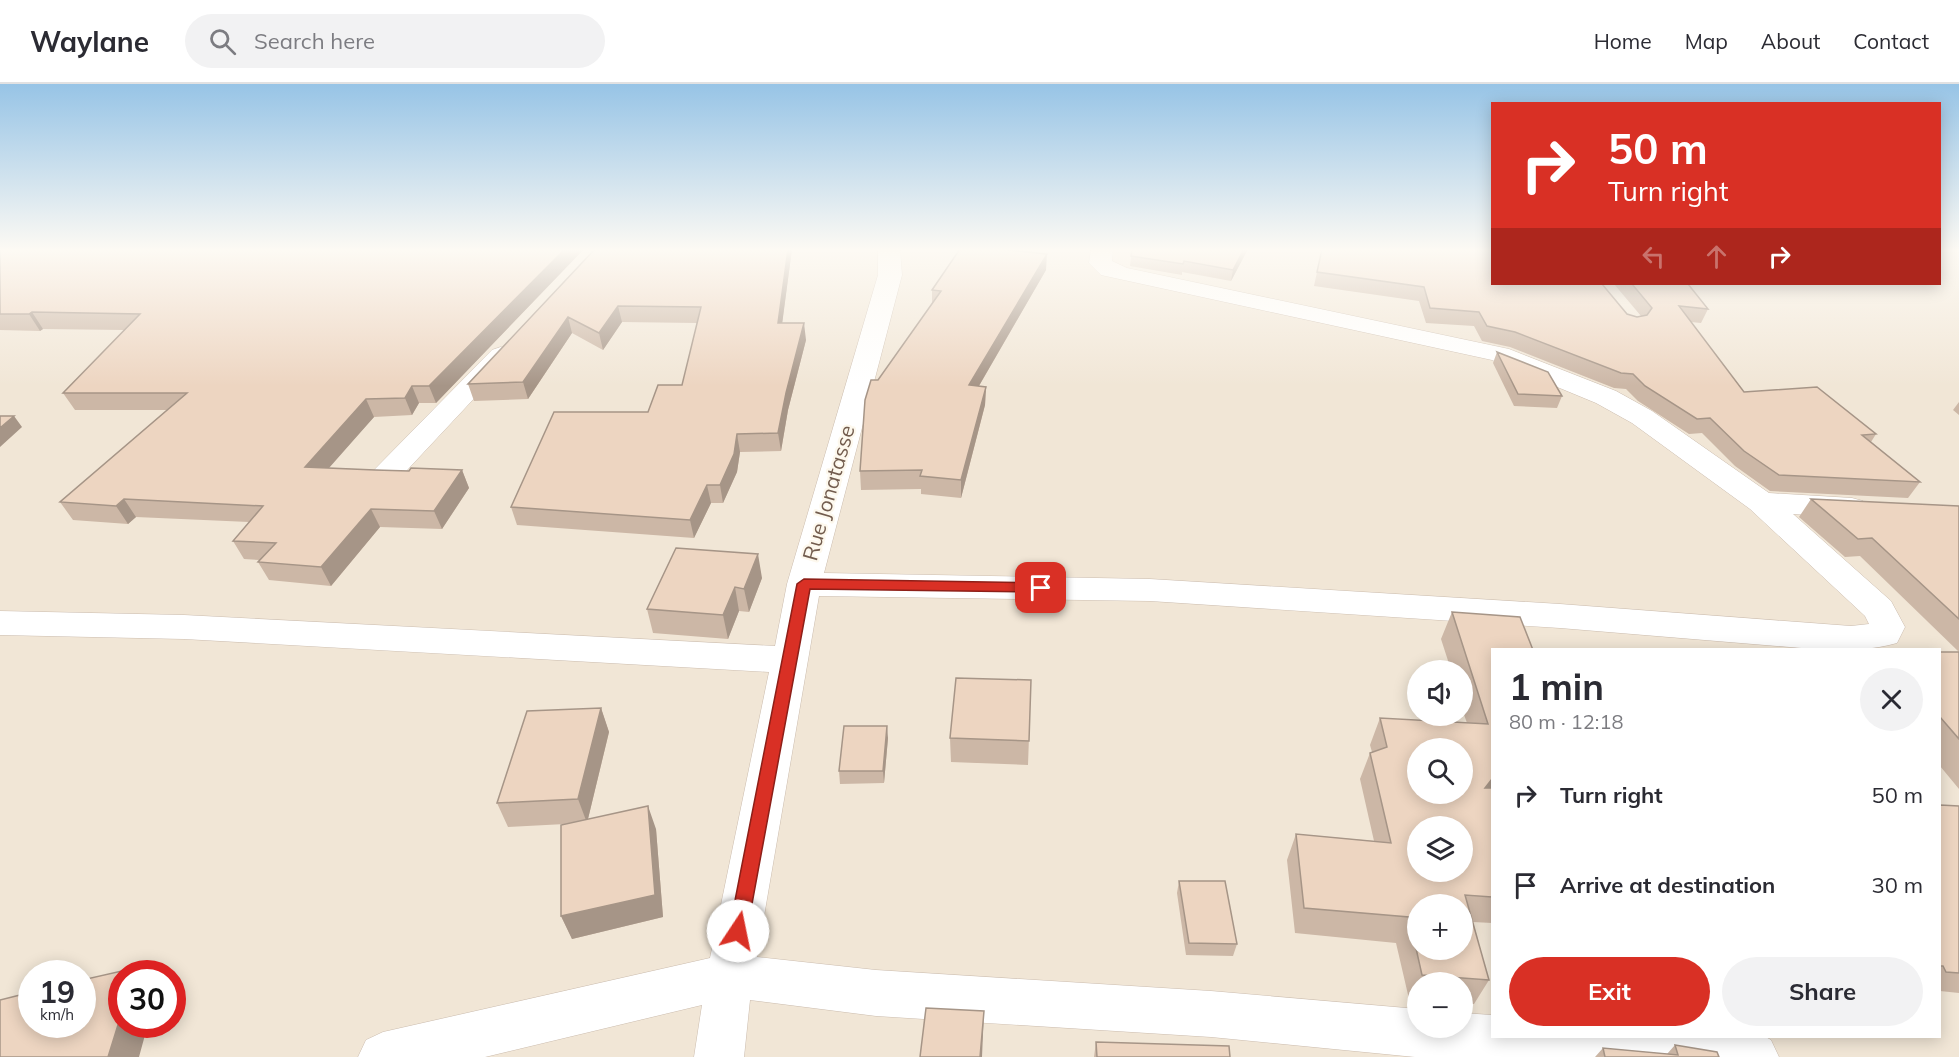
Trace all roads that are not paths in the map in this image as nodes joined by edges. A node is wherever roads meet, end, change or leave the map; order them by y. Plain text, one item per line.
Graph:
1 (886, 294) edge
2 (1219, 294) edge
3 (521, 334) edge
4 (384, 477) edge
5 (1761, 502) junction
6 (1876, 510) edge
7 (804, 584) junction
8 (0, 623) edge
9 (789, 660) junction
10 (730, 976) junction
11 (383, 1057) edge
12 (719, 1057) edge
13 (1754, 1057) edge

1 - 7 street, Rue Jonatasse
2 - 5 street
3 - 4 street
5 - 6 street
5 - 7 street
7 - 9 street, Rue Jonatasse
8 - 9 street
9 - 10 street, Rue Jonatasse
10 - 11 street
10 - 12 street, Rue Jonatasse
10 - 13 street

